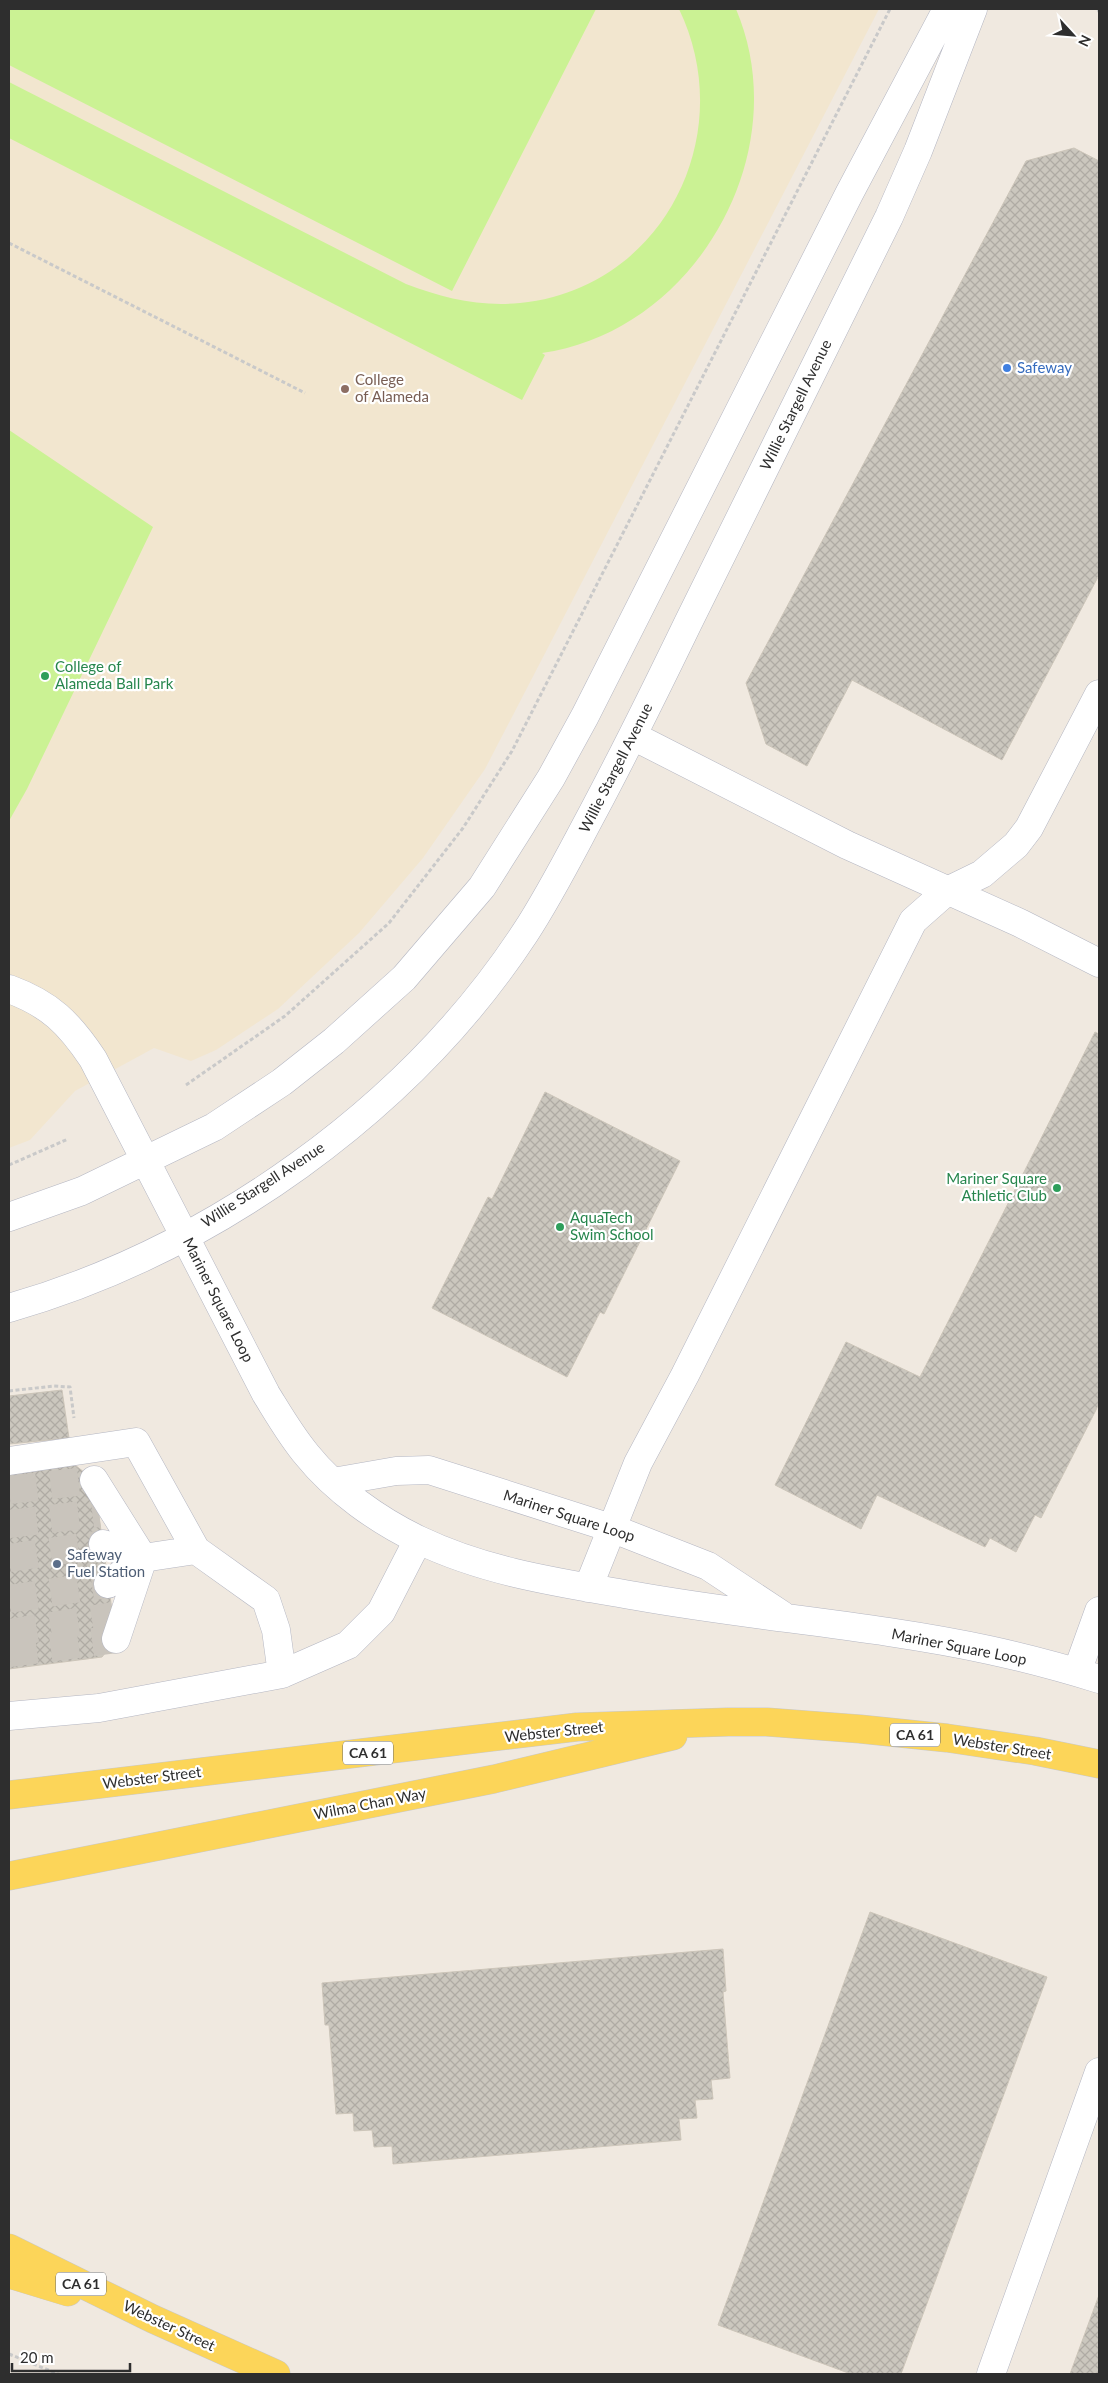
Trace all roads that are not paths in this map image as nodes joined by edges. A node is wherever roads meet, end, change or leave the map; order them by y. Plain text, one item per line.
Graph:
1 (946, 9) edge
2 (973, 9) edge
3 (1099, 694) edge
4 (633, 736) junction
5 (947, 891) junction
6 (1099, 963) edge
7 (9, 989) edge
8 (146, 1162) junction
9 (9, 1217) edge
10 (184, 1235) junction
11 (9, 1308) edge
12 (9, 1461) edge
13 (94, 1480) dead end
14 (334, 1482) junction
15 (99, 1513) dead end
16 (611, 1528) junction
17 (418, 1540) junction
18 (103, 1544) tunnel mouth
19 (196, 1550) junction
20 (143, 1558) junction
21 (108, 1584) tunnel mouth
22 (588, 1588) junction
23 (1099, 1611) edge
24 (788, 1619) junction
25 (114, 1628) dead end
26 (282, 1674) junction
27 (1088, 1676) edge
28 (9, 1716) edge
29 (728, 1722) junction
30 (1099, 1764) edge
31 (9, 1795) edge
32 (9, 1876) edge
33 (1099, 2072) edge
34 (9, 2248) edge
35 (9, 2274) edge
36 (153, 2319) junction
37 (276, 2374) edge
38 (991, 2374) edge

1 - 8 street
2 - 4 street, Willie Stargell Avenue
3 - 5 street
4 - 5 street
4 - 10 street, Willie Stargell Avenue
5 - 6 street
5 - 16 street
7 - 8 street, Mariner Square Loop
8 - 9 street
8 - 10 street, Mariner Square Loop
10 - 11 street, Willie Stargell Avenue
10 - 14 street, Mariner Square Loop
12 - 19 street
13 - 20 street
14 - 16 street, Mariner Square Loop
14 - 17 street, Mariner Square Loop
15 - 20 street
16 - 22 street
16 - 24 street, Mariner Square Loop
17 - 22 street, Mariner Square Loop
17 - 26 street
18 - 20 street
19 - 20 street
19 - 26 street
20 - 21 street
20 - 25 street
22 - 24 street, Mariner Square Loop
23 - 27 street
24 - 27 street, Mariner Square Loop
26 - 28 street
29 - 30 main road, Webster Street / CA 61
29 - 31 main road, Webster Street / CA 61
29 - 32 main road, Wilma Chan Way
33 - 38 street
34 - 36 main road, Webster Street / CA 61
35 - 36 main road
36 - 37 main road, Webster Street / CA 61

